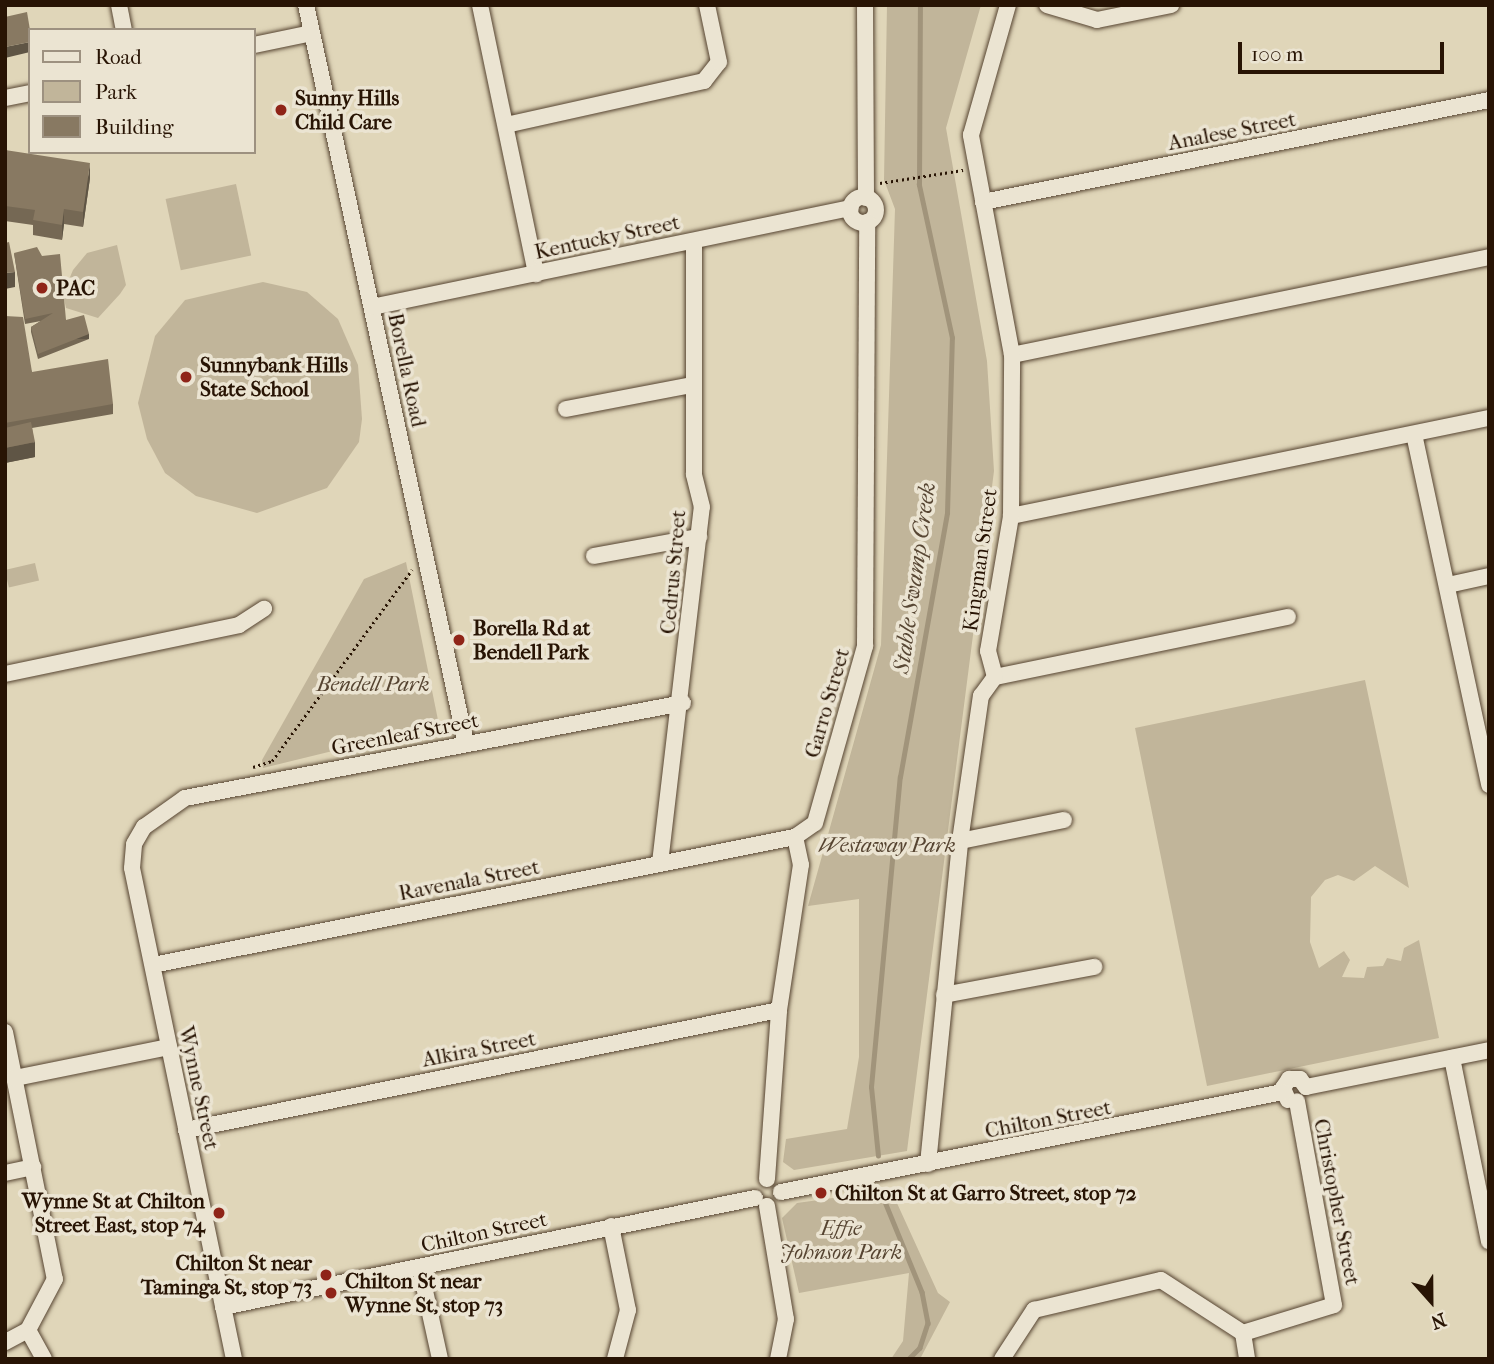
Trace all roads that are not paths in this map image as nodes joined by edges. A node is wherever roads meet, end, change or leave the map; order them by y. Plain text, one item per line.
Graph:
1 (119, 5) edge
2 (306, 5) edge
3 (480, 5) edge
4 (707, 5) edge
5 (866, 5) edge
6 (1008, 5) edge
7 (1047, 5) edge
8 (1171, 5) edge
9 (124, 28) edge
10 (312, 33) junction
11 (256, 46) edge
12 (28, 93) edge
13 (5, 98) edge
14 (1489, 100) edge
15 (506, 125) junction
16 (866, 198) junction
17 (983, 202) junction
18 (851, 208) junction
19 (867, 222) junction
20 (694, 241) junction
21 (1489, 257) edge
22 (536, 274) junction
23 (372, 307) junction
24 (1012, 355) junction
25 (692, 385) junction
26 (566, 409) dead end
27 (1489, 418) edge
28 (1414, 433) junction
29 (1011, 516) junction
30 (699, 537) junction
31 (594, 556) dead end
32 (1489, 576) edge
33 (1448, 585) junction
34 (264, 609) dead end
35 (1288, 617) dead end
36 (5, 674) edge
37 (995, 677) junction
38 (682, 703) junction
39 (1483, 729) edge
40 (466, 744) junction
41 (1489, 785) edge
42 (1064, 820) dead end
43 (144, 827) joint
44 (795, 837) junction
45 (960, 841) junction
46 (660, 863) junction
47 (153, 965) junction
48 (1094, 967) dead end
49 (944, 995) junction
50 (779, 1010) junction
51 (5, 1032) edge
52 (169, 1047) junction
53 (1489, 1050) edge
54 (1452, 1058) junction
55 (15, 1078) junction
56 (1306, 1087) junction
57 (1283, 1092) junction
58 (1297, 1101) junction
59 (186, 1130) junction
60 (928, 1164) junction
61 (33, 1167) junction
62 (5, 1172) edge
63 (767, 1179) junction
64 (781, 1192) junction
65 (761, 1202) junction
66 (611, 1227) junction
67 (1489, 1241) edge
68 (420, 1268) junction
69 (223, 1307) junction
70 (28, 1330) junction
71 (1243, 1333) junction
72 (5, 1342) edge
73 (44, 1359) edge
74 (234, 1359) edge
75 (440, 1359) edge
76 (615, 1359) edge
77 (778, 1359) edge
78 (1002, 1359) edge
79 (1247, 1359) edge

1 - 9 street
2 - 10 street, Borella Road
3 - 15 street
4 - 15 street
5 - 16 street
6 - 17 street, Kingman Street
7 - 8 street
10 - 11 street
10 - 23 street, Borella Road
12 - 13 street
14 - 17 street, Analese Street
15 - 22 street
16 - 18 street
16 - 19 street, Garro Street
17 - 24 street, Kingman Street
18 - 19 street
18 - 20 street, Kentucky Street
19 - 44 street, Garro Street
20 - 22 street, Kentucky Street
20 - 25 street, Cedrus Street
21 - 24 street
22 - 23 street, Kentucky Street
23 - 40 street, Borella Road
24 - 29 street, Kingman Street
25 - 26 street
25 - 30 street, Cedrus Street
27 - 28 street
28 - 29 street
28 - 33 street
29 - 37 street, Kingman Street
30 - 31 street
30 - 38 street, Cedrus Street
32 - 33 street
33 - 39 street
34 - 36 street
35 - 37 street
37 - 45 street
38 - 40 street, Greenleaf Street
38 - 46 street, Cedrus Street
39 - 41 street
40 - 43 street, Greenleaf Street
42 - 45 street
43 - 47 street, Wynne Street
44 - 46 street, Ravenala Street
44 - 50 street
45 - 49 street
46 - 47 street, Ravenala Street
47 - 52 street, Wynne Street
48 - 49 street
49 - 60 street
50 - 59 street, Alkira Street
50 - 63 street
51 - 55 street
52 - 55 street
52 - 59 street, Wynne Street
53 - 54 street
54 - 56 street
54 - 67 street
55 - 61 street
56 - 57 street, Chilton Street
56 - 58 street
57 - 58 street
57 - 60 street, Chilton Street
58 - 71 street, Christopher Street
59 - 69 street, Wynne Street
60 - 64 street, Chilton Street
61 - 62 street
61 - 70 street
63 - 64 street
63 - 65 street
64 - 65 street
65 - 66 street, Chilton Street
65 - 77 street
66 - 68 street, Chilton Street
66 - 76 street
68 - 69 street, Chilton Street
68 - 75 street
69 - 74 street, Wynne Street
70 - 72 street
70 - 73 street
71 - 78 street
71 - 79 street

